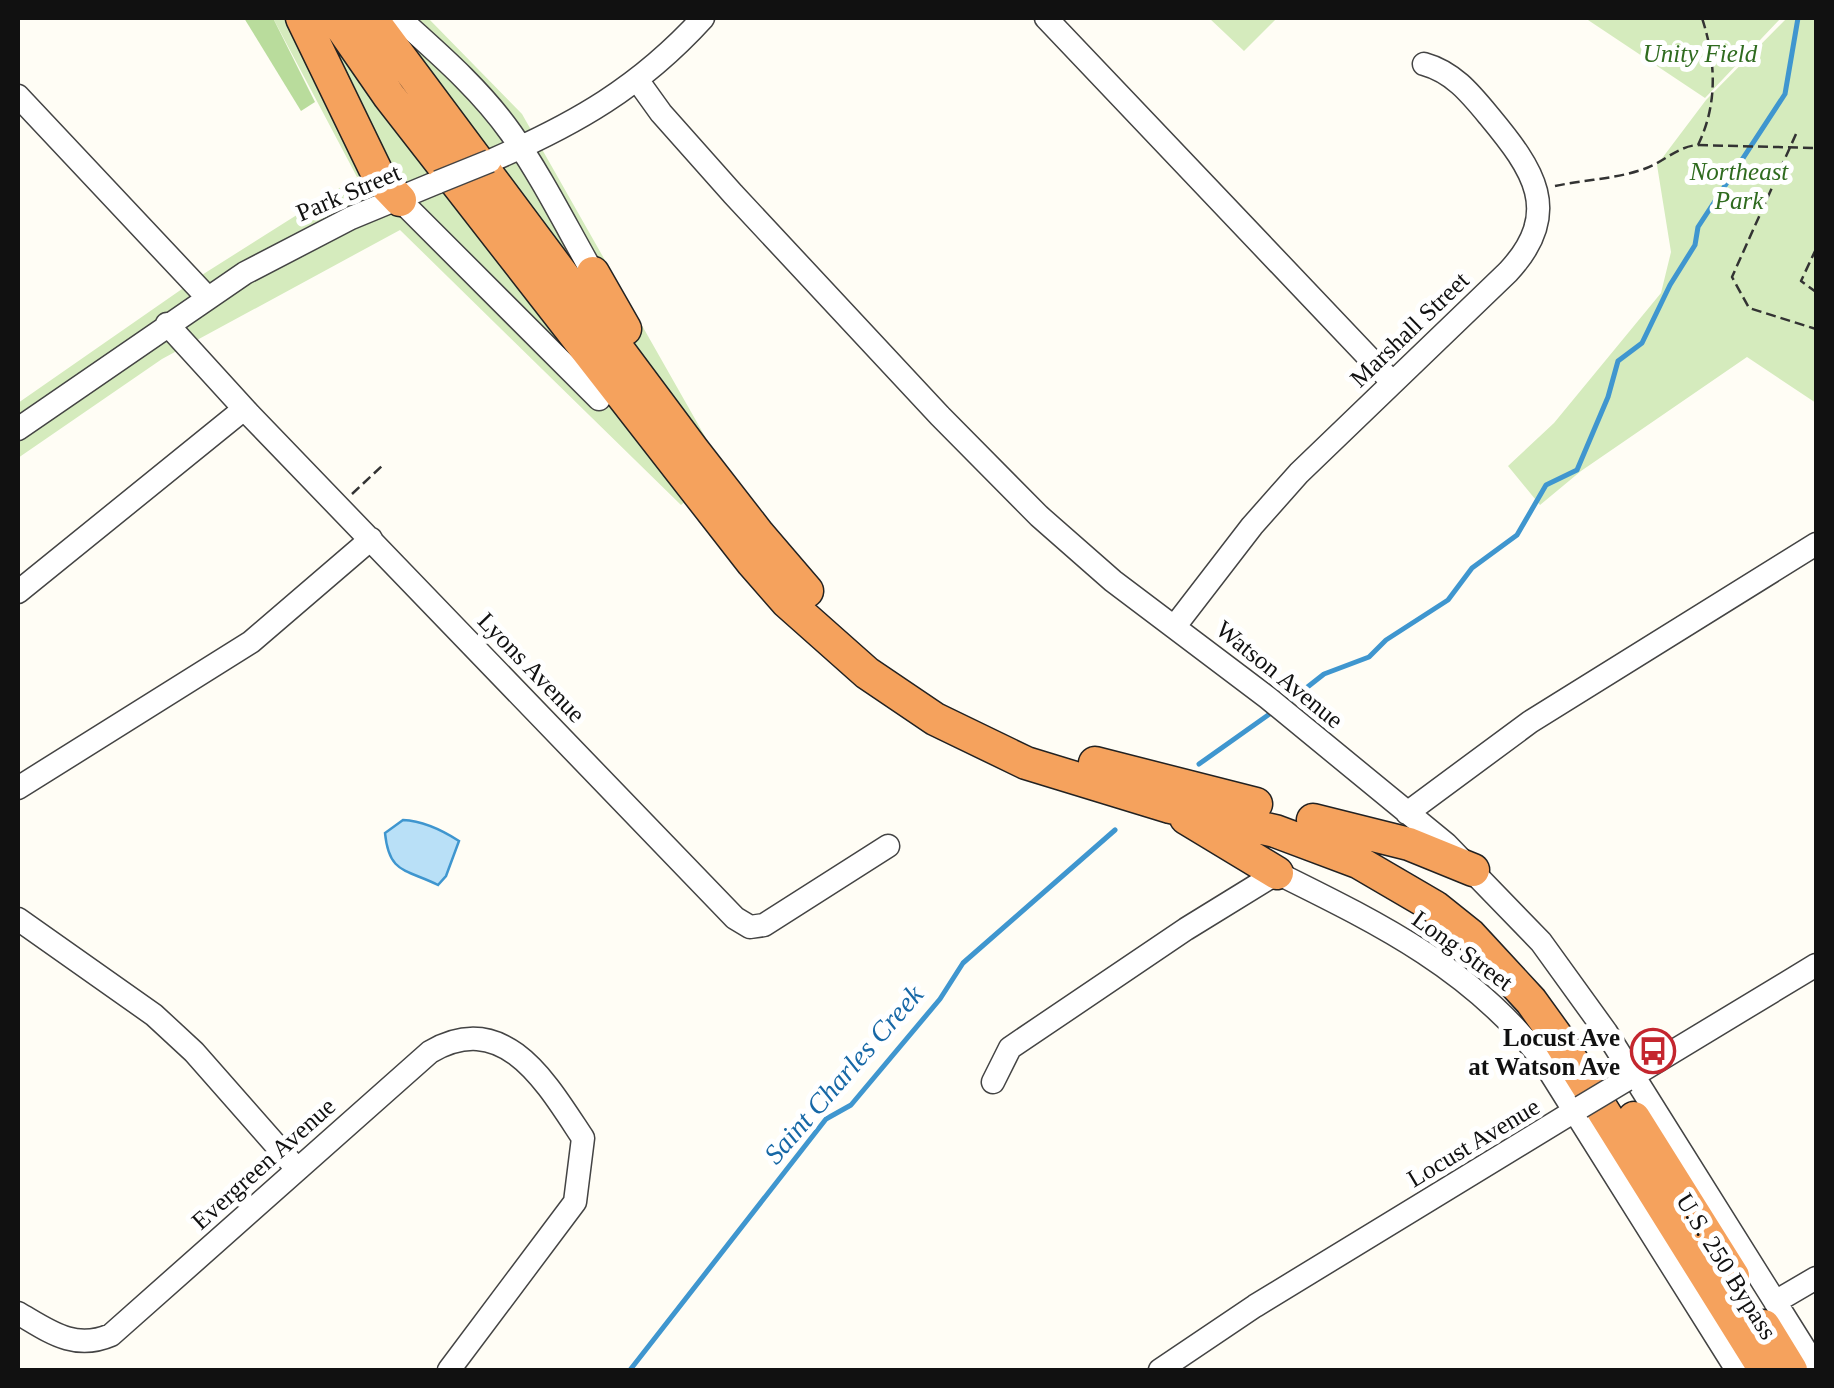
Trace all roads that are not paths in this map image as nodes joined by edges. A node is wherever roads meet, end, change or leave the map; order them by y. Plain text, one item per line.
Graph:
1 (302, 18) edge
2 (335, 18) edge
3 (371, 18) edge
4 (399, 18) edge
5 (703, 18) edge
6 (1046, 18) edge
7 (1424, 64) dead end
8 (638, 81) junction
9 (18, 96) edge
10 (520, 148) junction
11 (400, 200) junction
12 (593, 273) joint
13 (207, 297) junction
14 (167, 324) junction
15 (1392, 382) junction
16 (599, 399) joint
17 (244, 409) junction
18 (18, 429) edge
19 (694, 450) junction
20 (705, 502) junction
21 (370, 539) junction
22 (1816, 544) edge
23 (18, 592) edge
24 (1175, 626) junction
25 (18, 788) edge
26 (1170, 807) junction
27 (1408, 812) junction
28 (1312, 820) junction
29 (888, 846) dead end
30 (1473, 870) junction
31 (1277, 873) junction
32 (18, 920) edge
33 (1816, 964) edge
34 (1630, 1078) junction
35 (993, 1082) dead end
36 (1578, 1110) junction
37 (297, 1169) junction
38 (1816, 1278) edge
39 (1775, 1302) junction
40 (18, 1313) edge
41 (1816, 1367) edge
42 (449, 1370) edge
43 (1160, 1370) edge
44 (1738, 1370) edge
45 (1765, 1370) edge
46 (1791, 1370) edge

1 - 11 highway
2 - 20 highway
3 - 19 highway
4 - 10 street
5 - 8 street, Park Street
6 - 15 street
7 - 15 street, Marshall Street
8 - 10 street, Park Street
8 - 24 street, Watson Avenue
9 - 13 street
10 - 11 street, Park Street, bridge
10 - 12 street
11 - 13 street, Park Street
11 - 16 street
12 - 19 highway
13 - 14 street, Park Street
14 - 17 street, Lyons Avenue
14 - 18 street, Park Street
15 - 24 street, Marshall Street
16 - 20 highway
17 - 21 street, Lyons Avenue
17 - 23 street
19 - 28 highway
20 - 26 highway
21 - 25 street
21 - 29 street, Lyons Avenue
22 - 27 street
24 - 27 street, Watson Avenue
26 - 31 highway
26 - 45 highway
27 - 30 street, Watson Avenue
28 - 30 highway
28 - 46 highway, U.S. 250 Bypass
30 - 34 street, Watson Avenue
31 - 35 street
31 - 36 street, Long Street
32 - 37 street
33 - 34 street, Locust Avenue
34 - 36 street, Locust Avenue, bridge
34 - 39 street, Watson Avenue
36 - 43 street, Locust Avenue
36 - 44 street, Long Street
37 - 40 street, Evergreen Avenue
37 - 42 street, Evergreen Avenue
38 - 39 street
39 - 41 street, Watson Avenue

